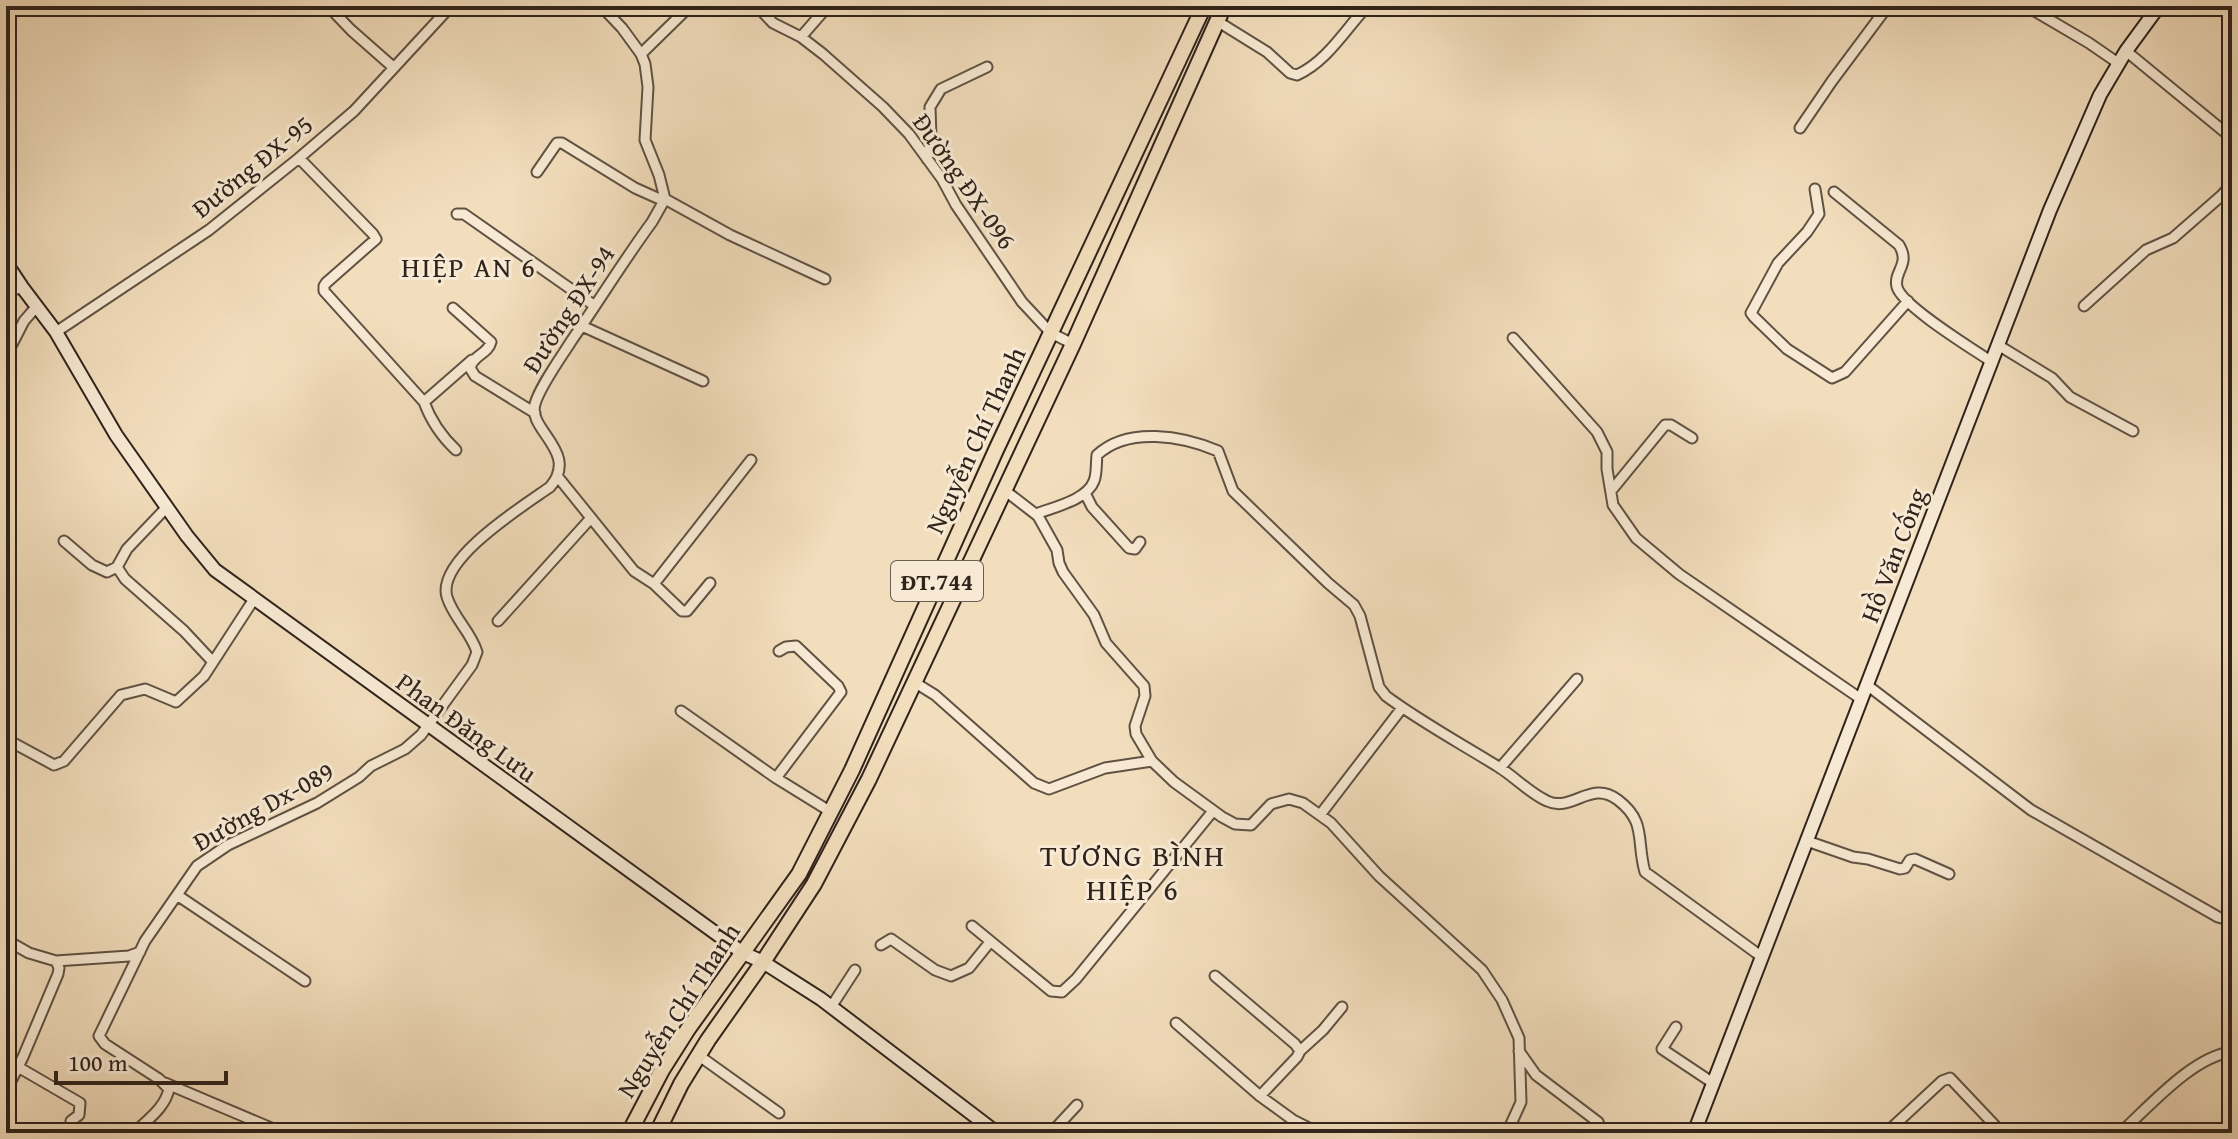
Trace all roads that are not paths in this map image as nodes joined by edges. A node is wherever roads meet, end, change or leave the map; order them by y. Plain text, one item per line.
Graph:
1 (328, 6) edge
2 (451, 6) edge
3 (601, 6) edge
4 (690, 6) edge
5 (757, 6) edge
6 (828, 6) edge
7 (1204, 6) edge
8 (1224, 6) edge
9 (1888, 6) edge
10 (2026, 6) edge
11 (2159, 6) edge
12 (1361, 13) dead end
13 (1217, 21) junction
14 (801, 37) junction
15 (2126, 51) junction
16 (641, 54) junction
17 (2118, 63) junction
18 (393, 67) junction
19 (987, 67) dead end
20 (1800, 128) dead end
21 (2232, 138) edge
22 (299, 158) junction
23 (927, 159) junction
24 (537, 172) dead end
25 (2232, 184) edge
26 (1815, 189) dead end
27 (1834, 192) dead end
28 (664, 200) junction
29 (457, 214) dead end
30 (6, 263) edge
31 (825, 279) dead end
32 (22, 287) junction
33 (6, 293) edge
34 (1908, 301) junction
35 (37, 306) junction
36 (595, 306) junction
37 (2084, 306) dead end
38 (453, 308) dead end
39 (582, 326) junction
40 (56, 332) junction
41 (1051, 333) junction
42 (1513, 338) dead end
43 (1073, 344) junction
44 (1998, 345) junction
45 (6, 356) edge
46 (472, 360) junction
47 (1992, 362) junction
48 (703, 381) dead end
49 (424, 402) junction
50 (535, 413) junction
51 (2133, 431) dead end
52 (1692, 438) dead end
53 (456, 450) dead end
54 (751, 460) dead end
55 (558, 477) junction
56 (1003, 489) junction
57 (1611, 491) junction
58 (1085, 493) junction
59 (167, 507) junction
60 (1036, 514) junction
61 (591, 518) junction
62 (64, 541) dead end
63 (1140, 542) dead end
64 (117, 567) junction
65 (710, 583) dead end
66 (654, 584) junction
67 (254, 599) junction
68 (498, 621) dead end
69 (779, 651) dead end
70 (213, 662) junction
71 (896, 673) junction
72 (1577, 679) dead end
73 (914, 682) junction
74 (1867, 685) junction
75 (1861, 699) junction
76 (1402, 708) junction
77 (681, 711) dead end
78 (428, 726) junction
79 (6, 739) edge
80 (1152, 761) junction
81 (1500, 768) junction
82 (776, 778) junction
83 (1213, 811) junction
84 (831, 812) junction
85 (1320, 815) junction
86 (1807, 841) junction
87 (1949, 874) dead end
88 (177, 895) junction
89 (2232, 921) edge
90 (972, 926) dead end
91 (6, 940) edge
92 (990, 942) junction
93 (881, 945) dead end
94 (140, 952) junction
95 (743, 953) junction
96 (1762, 957) junction
97 (56, 961) junction
98 (763, 962) junction
99 (855, 970) dead end
100 (1215, 976) dead end
101 (305, 981) dead end
102 (831, 1007) junction
103 (1342, 1007) dead end
104 (1176, 1023) dead end
105 (1676, 1027) dead end
106 (1300, 1051) junction
107 (1519, 1051) junction
108 (2232, 1052) edge
109 (698, 1055) junction
110 (18, 1067) junction
111 (162, 1082) junction
112 (8, 1083) edge
113 (1713, 1083) junction
114 (1260, 1096) junction
115 (1077, 1105) dead end
116 (779, 1113) dead end
117 (71, 1121) dead end
118 (134, 1133) edge
119 (283, 1133) edge
120 (629, 1133) edge
121 (657, 1133) edge
122 (997, 1133) edge
123 (1051, 1133) edge
124 (1319, 1133) edge
125 (1507, 1133) edge
126 (1603, 1133) edge
127 (1694, 1133) edge
128 (1886, 1133) edge
129 (2002, 1133) edge
130 (2120, 1133) edge

1 - 18 street
2 - 18 street, Đường ĐX-95
3 - 16 street
4 - 16 street
5 - 14 street, Đường ĐX-096
6 - 14 street
7 - 41 main road, Nguyễn Chí Thanh / ĐT.744
8 - 13 main road, Nguyễn Chí Thanh / ĐT.744
9 - 20 street
10 - 17 street
11 - 15 street, Hồ Văn Cống
12 - 13 street
13 - 43 main road, Nguyễn Chí Thanh / ĐT.744
14 - 23 street, Đường ĐX-096
15 - 17 street, Hồ Văn Cống
15 - 21 street
16 - 28 street
17 - 44 street, Hồ Văn Cống
18 - 22 street, Đường ĐX-95
19 - 23 street
22 - 40 street, Đường ĐX-95
22 - 49 street
23 - 41 street, Đường ĐX-096
24 - 28 street
25 - 37 street
26 - 34 street
27 - 34 street
28 - 31 street
28 - 36 street, Đường ĐX-94
29 - 36 street
30 - 32 street, Phan Đăng Lưu
32 - 33 street
32 - 35 street, Phan Đăng Lưu
34 - 47 street
35 - 40 street, Phan Đăng Lưu
35 - 45 street
36 - 39 street, Đường ĐX-94
38 - 46 street
39 - 48 street
39 - 50 street, Đường ĐX-94
40 - 59 street, Phan Đăng Lưu
41 - 43 street
41 - 71 main road, Nguyễn Chí Thanh / ĐT.744
42 - 57 street
43 - 56 main road, Nguyễn Chí Thanh / ĐT.744
44 - 47 street, Hồ Văn Cống
44 - 51 street
46 - 49 street
46 - 50 street
47 - 74 street, Hồ Văn Cống
49 - 53 street
50 - 55 street, Đường ĐX-94
52 - 57 street
54 - 66 street
55 - 61 street
55 - 78 street
56 - 60 street
56 - 73 main road, Nguyễn Chí Thanh / ĐT.744
57 - 75 street
58 - 60 street
58 - 63 street
58 - 76 street
59 - 64 street
59 - 67 street, Phan Đăng Lưu
60 - 80 street
61 - 66 street
61 - 68 street
62 - 64 street
64 - 70 street
65 - 66 street
67 - 70 street
67 - 78 street, Phan Đăng Lưu
69 - 82 street
70 - 79 street
71 - 73 main road
71 - 84 main road, Nguyễn Chí Thanh / ĐT.744
72 - 81 street
73 - 80 street
73 - 98 main road, Nguyễn Chí Thanh / ĐT.744
74 - 75 street, Hồ Văn Cống
74 - 89 street
75 - 86 street, Hồ Văn Cống
76 - 81 street
76 - 85 street
77 - 82 street
78 - 88 street, Đường Dx-089
78 - 95 street, Phan Đăng Lưu
80 - 83 street
81 - 96 street
82 - 84 street
83 - 85 street
83 - 92 street
84 - 95 main road, Nguyễn Chí Thanh / ĐT.744
85 - 107 street
86 - 87 street
86 - 96 street, Hồ Văn Cống
88 - 94 street, Đường Dx-089
88 - 101 street
90 - 92 street
91 - 97 street
92 - 93 street
94 - 97 street
94 - 111 street, Đường Dx-089
95 - 98 street, Phan Đăng Lưu
95 - 120 main road, Nguyễn Chí Thanh / ĐT.744
96 - 113 street, Hồ Văn Cống
97 - 110 street
98 - 102 street, Phan Đăng Lưu
98 - 109 main road, Nguyễn Chí Thanh / ĐT.744
99 - 102 street
100 - 106 street
102 - 122 street, Phan Đăng Lưu
103 - 106 street
104 - 114 street
105 - 113 street
106 - 114 street
107 - 125 street
107 - 126 street
108 - 130 street
109 - 116 street
109 - 121 main road, Nguyễn Chí Thanh / ĐT.744
110 - 112 street
110 - 117 street
111 - 118 street
111 - 119 street
113 - 127 street, Hồ Văn Cống
114 - 124 street
115 - 123 street
128 - 129 street

